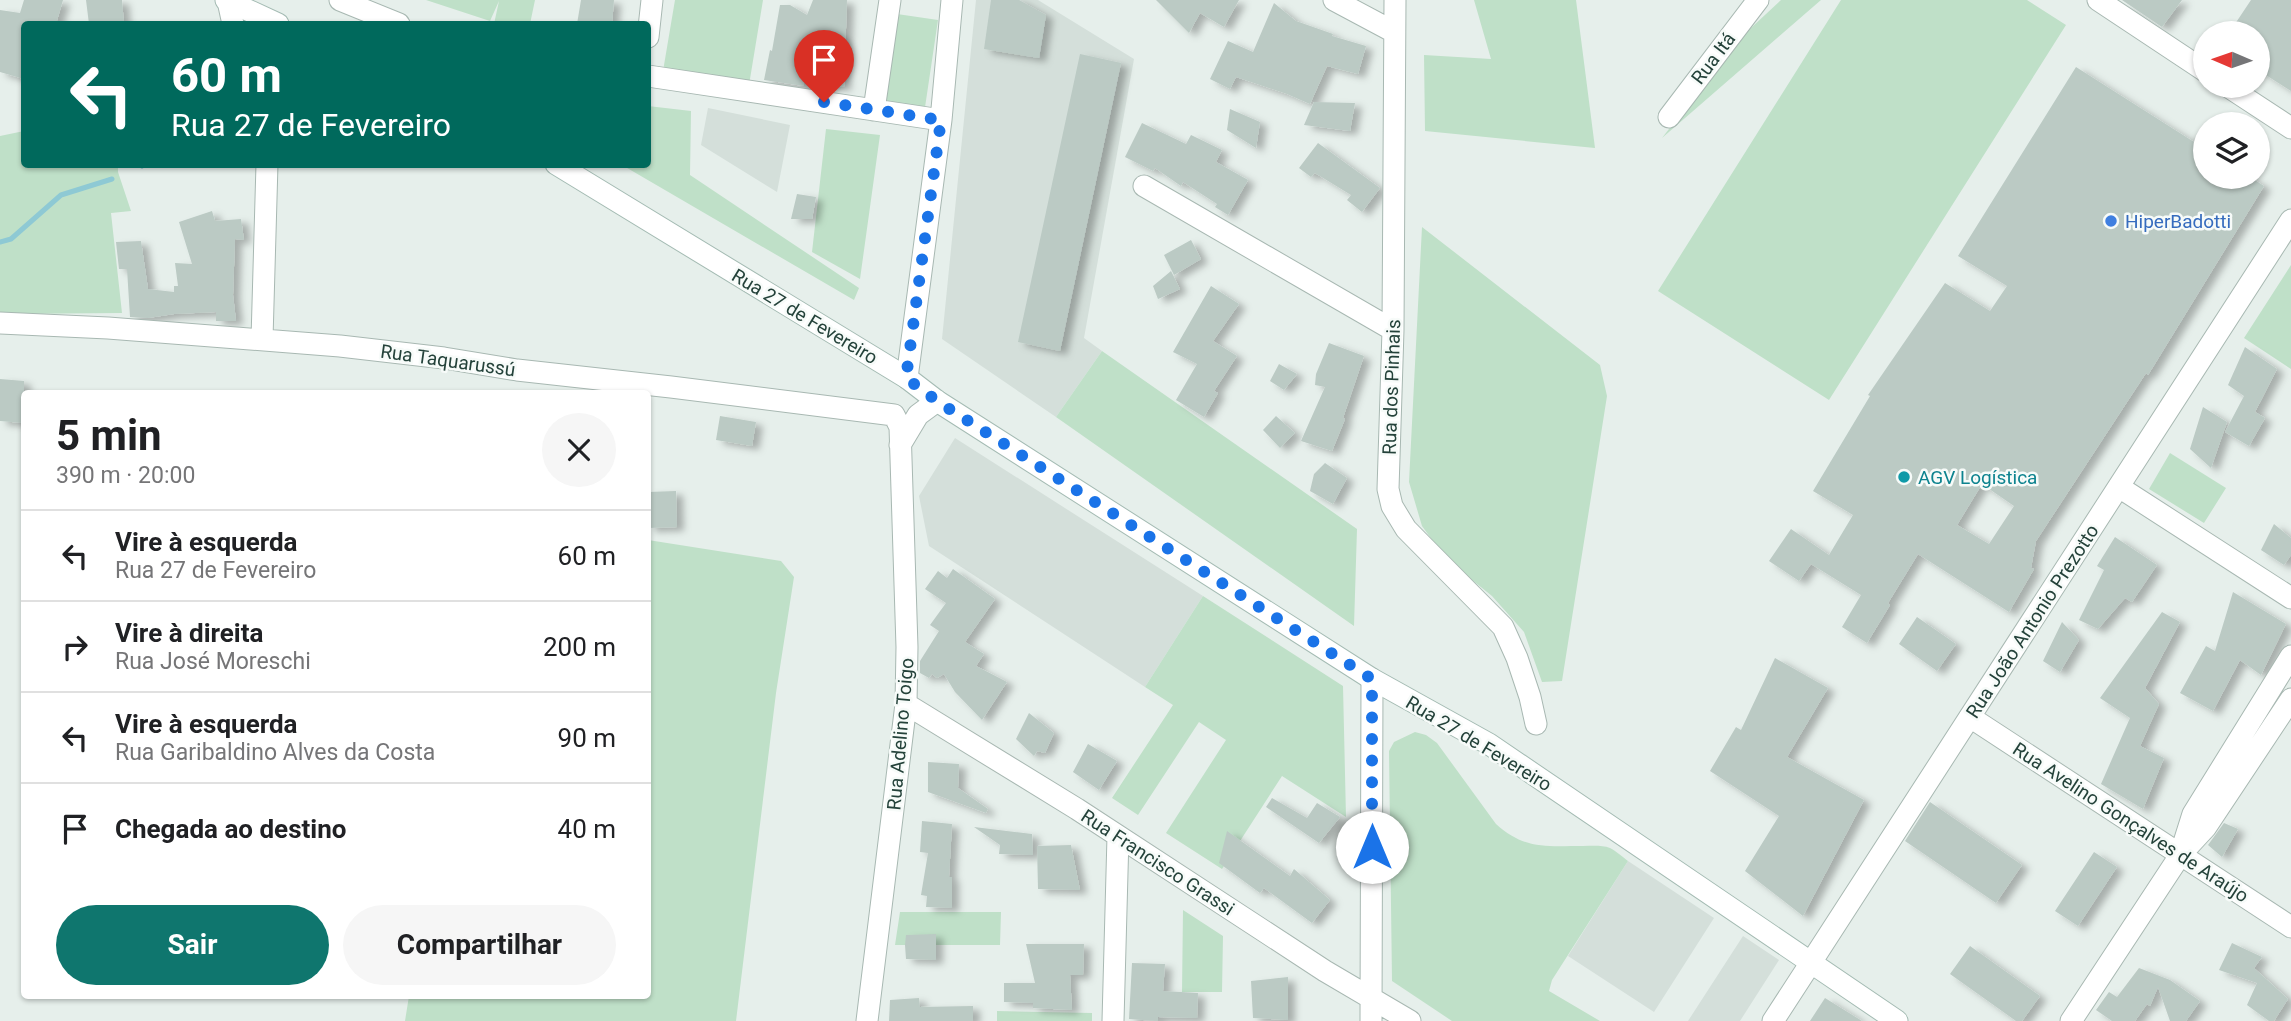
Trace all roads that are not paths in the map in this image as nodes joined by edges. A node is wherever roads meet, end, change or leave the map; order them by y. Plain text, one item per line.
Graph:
1 (227, 0) edge
2 (340, 0) edge
3 (652, 0) edge
4 (890, 0) edge
5 (952, 0) edge
6 (1334, 0) edge
7 (1395, 0) edge
8 (1758, 0) edge
9 (2098, 0) edge
10 (232, 21) edge
11 (272, 21) edge
12 (392, 21) edge
13 (650, 21) edge
14 (1394, 32) junction
15 (2193, 63) edge
16 (651, 76) edge
17 (2245, 98) edge
18 (874, 110) junction
19 (1669, 117) dead end
20 (941, 120) junction
21 (2291, 128) edge
22 (267, 168) edge
23 (563, 168) edge
24 (1144, 186) dead end
25 (2291, 220) edge
26 (0, 323) edge
27 (1393, 330) junction
28 (262, 339) junction
29 (906, 378) junction
30 (937, 401) junction
31 (894, 415) joint
32 (900, 445) junction
33 (2119, 487) junction
34 (2291, 598) edge
35 (2291, 656) edge
36 (1372, 679) junction
37 (2265, 699) junction
38 (906, 704) junction
39 (2287, 705) edge
40 (1970, 717) junction
41 (1536, 724) dead end
42 (2236, 765) junction
43 (1118, 836) junction
44 (2181, 854) junction
45 (2291, 927) edge
46 (1810, 964) junction
47 (1371, 998) junction
48 (867, 1021) edge
49 (1113, 1021) edge
50 (1371, 1021) edge
51 (1410, 1021) edge
52 (1773, 1021) edge
53 (1897, 1021) edge
54 (2071, 1021) edge

1 - 10 street
1 - 11 street
2 - 12 street
3 - 13 street
4 - 18 street
5 - 20 street
6 - 14 street
7 - 14 street, Rua dos Pinhais
8 - 19 street, Rua Itá
9 - 15 street
14 - 27 street, Rua dos Pinhais
16 - 18 street
17 - 21 street
18 - 20 street
20 - 29 street
22 - 28 street
23 - 29 street, Rua 27 de Fevereiro
24 - 27 street
25 - 33 street, Rua João Antonio Prezotto
26 - 28 street, Rua Taquarussú
27 - 41 street, Rua dos Pinhais
28 - 31 street, Rua Taquarussú
29 - 30 street, Rua 27 de Fevereiro
30 - 32 street
30 - 36 street, Rua 27 de Fevereiro
31 - 32 street, Rua Adelino Toigo
32 - 38 street, Rua Adelino Toigo
33 - 34 street
33 - 40 street, Rua João Antonio Prezotto
35 - 37 street
36 - 46 street, Rua 27 de Fevereiro
36 - 47 street
37 - 39 street
37 - 42 street
38 - 43 street, Rua Francisco Grassi
38 - 48 street, Rua Adelino Toigo
39 - 42 street
40 - 44 street, Rua Avelino Gonçalves de Araújo
40 - 46 street, Rua João Antonio Prezotto
42 - 44 street
43 - 47 street, Rua Francisco Grassi
43 - 49 street
44 - 45 street, Rua Avelino Gonçalves de Araújo
44 - 54 street
46 - 52 street, Rua João Antonio Prezotto
46 - 53 street, Rua 27 de Fevereiro
47 - 50 street
47 - 51 street, Rua Francisco Grassi

